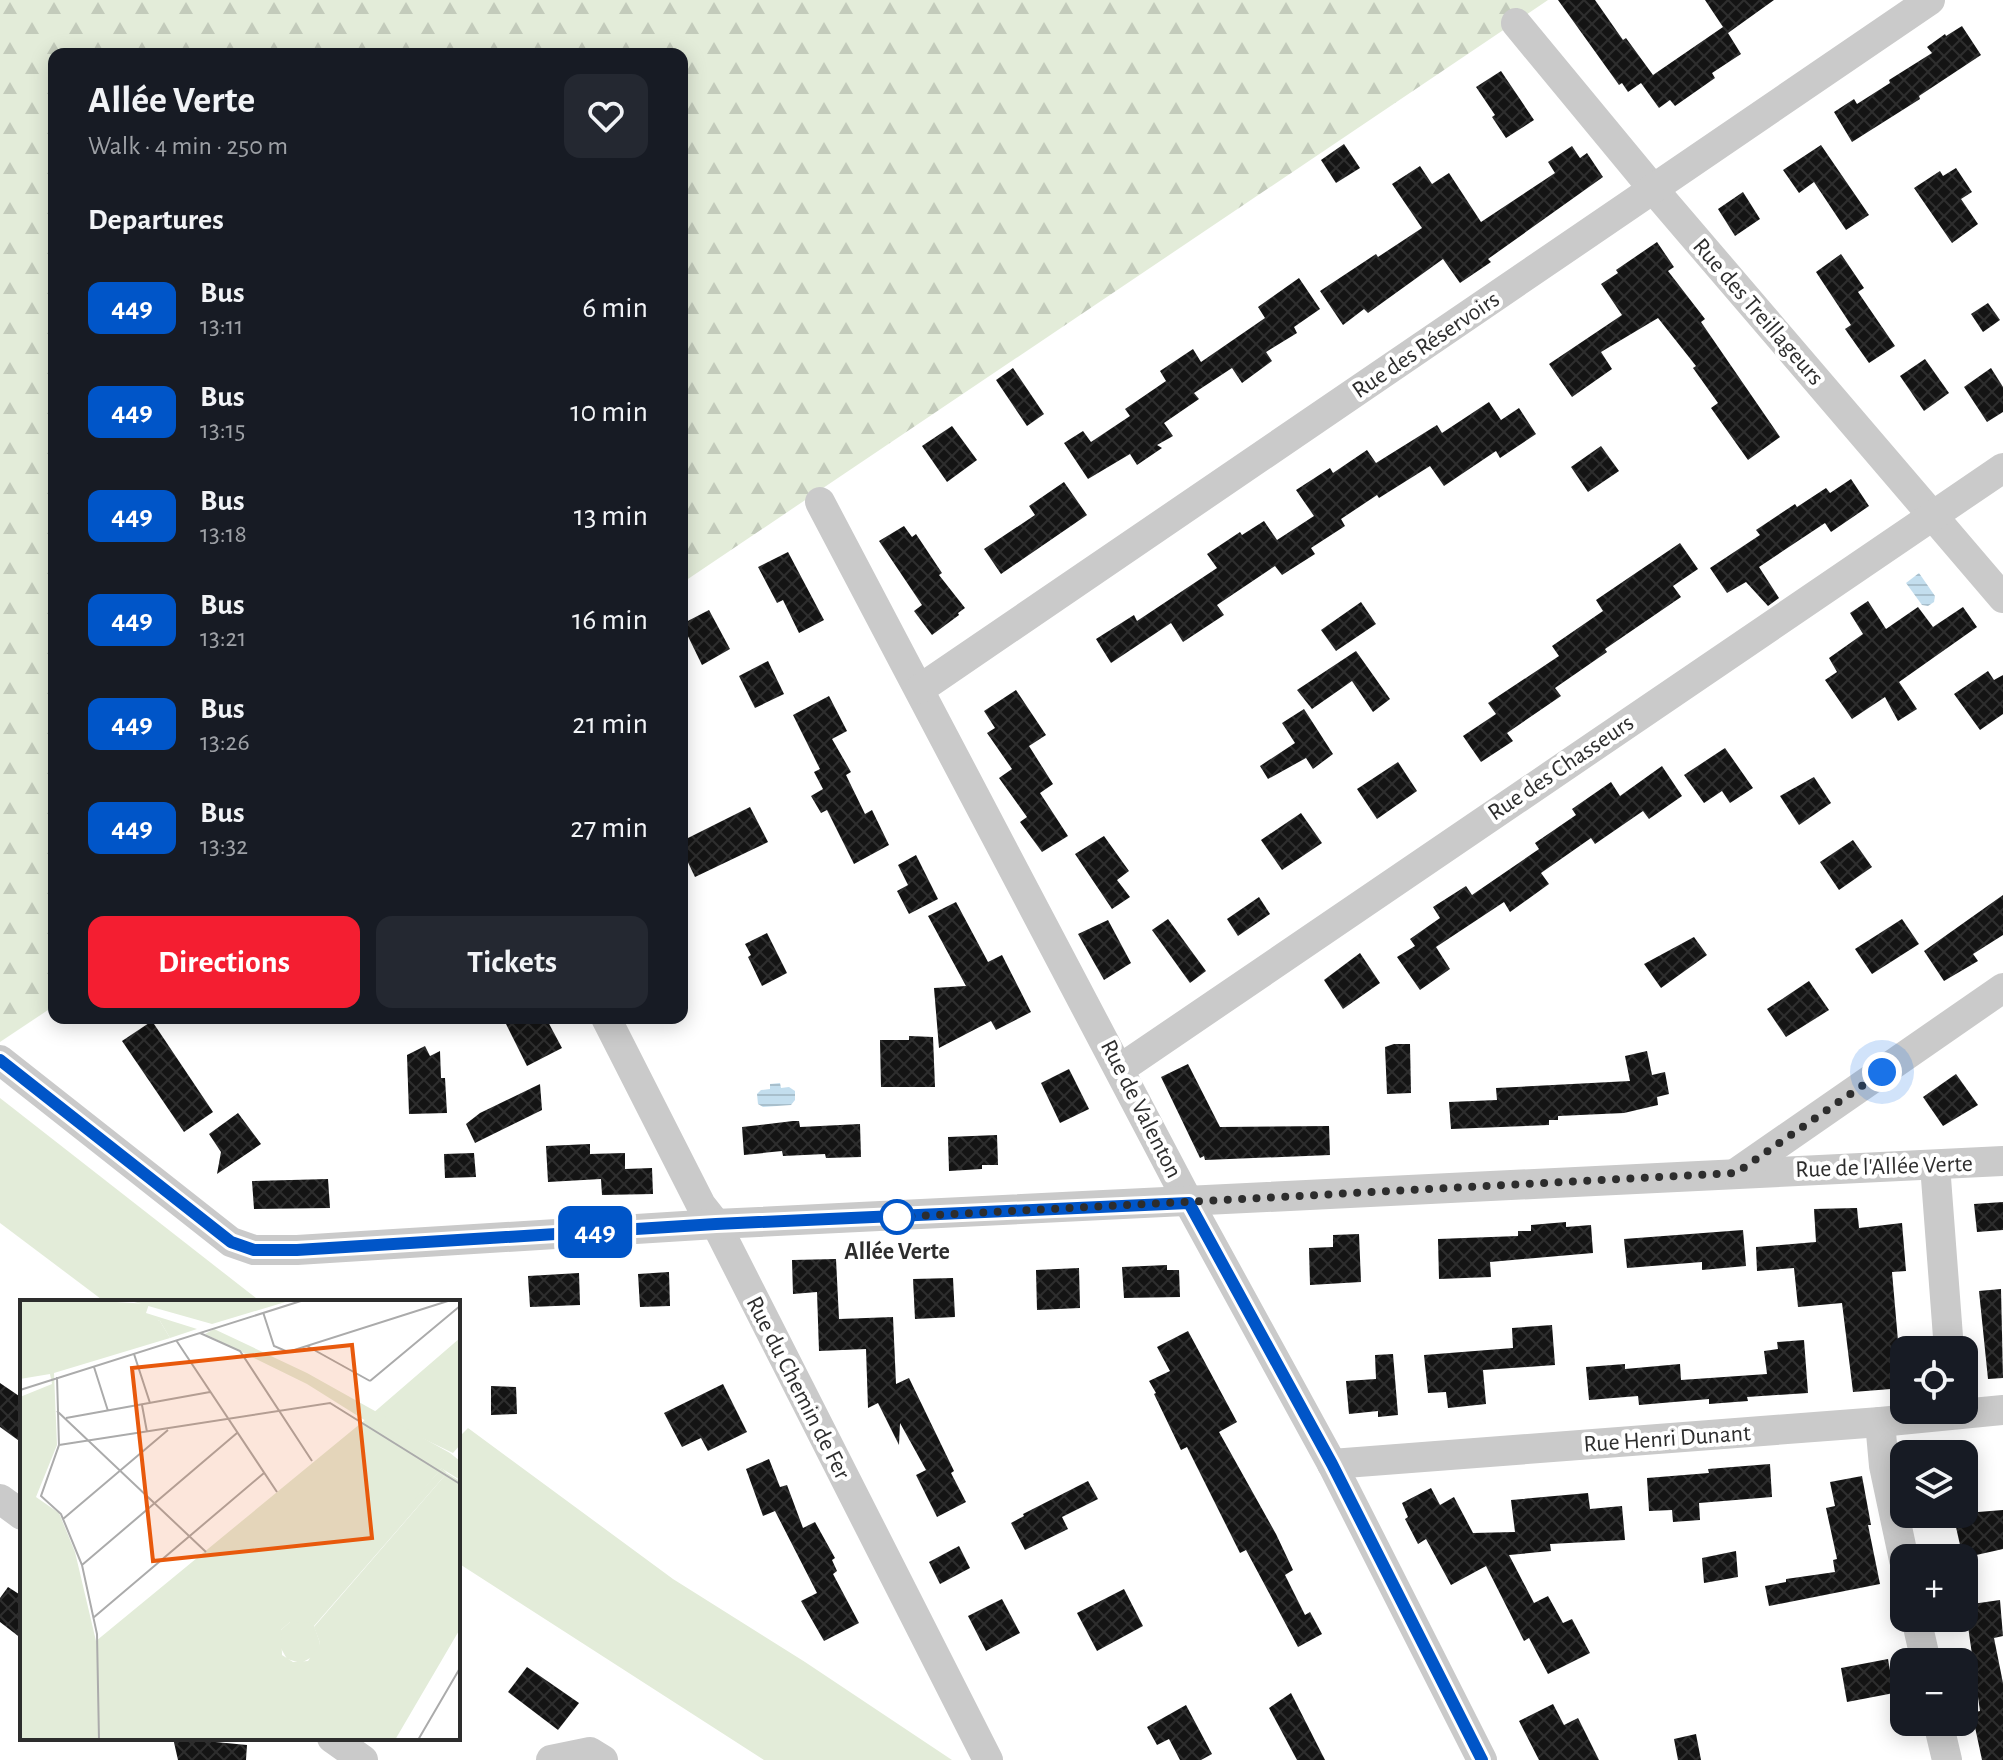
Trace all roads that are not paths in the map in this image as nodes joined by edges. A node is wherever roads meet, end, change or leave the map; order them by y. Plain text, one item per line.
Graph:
1 (1930, 0) edge
2 (1516, 23) dead end
3 (1654, 190) junction
4 (2003, 468) edge
5 (820, 502) dead end
6 (1933, 516) junction
7 (2003, 598) edge
8 (920, 689) junction
9 (2003, 988) edge
10 (609, 1024) edge
11 (0, 1060) edge
12 (1120, 1069) junction
13 (2003, 1161) edge
14 (1935, 1165) junction
15 (1736, 1173) junction
16 (1189, 1203) junction
17 (716, 1224) junction
18 (1948, 1336) edge
19 (2003, 1410) edge
20 (1978, 1411) edge
21 (1890, 1421) edge
22 (1880, 1422) junction
23 (1332, 1464) junction
24 (0, 1499) edge
25 (20, 1514) edge
26 (1901, 1544) edge
27 (1941, 1736) edge
28 (335, 1740) edge
29 (363, 1760) edge
30 (551, 1760) edge
31 (603, 1760) edge
32 (988, 1760) edge
33 (1482, 1760) edge
34 (1947, 1760) edge

1 - 3 street, Rue des Réservoirs
2 - 3 street, Rue des Treillageurs
3 - 6 street, Rue des Treillageurs
3 - 8 street, Rue des Réservoirs
4 - 6 street, Rue des Chasseurs
5 - 8 street, Rue de Valenton
6 - 7 street, Rue des Treillageurs
6 - 12 street, Rue des Chasseurs
8 - 12 street, Rue de Valenton
9 - 15 street
10 - 17 street, Rue du Chemin de Fer
11 - 17 street
12 - 16 street, Rue de Valenton
13 - 14 street, Rue de l'Allée Verte
14 - 15 street, Rue de l'Allée Verte
14 - 18 street
15 - 16 street, Rue de l'Allée Verte
16 - 17 street
16 - 23 street, Rue de Valenton
17 - 32 street, Rue du Chemin de Fer
19 - 20 street, Rue Henri Dunant
21 - 22 street, Rue Henri Dunant
22 - 23 street, Rue Henri Dunant
22 - 26 street
23 - 33 street, Rue de Valenton
24 - 25 street
27 - 34 street
28 - 29 street
30 - 31 street

